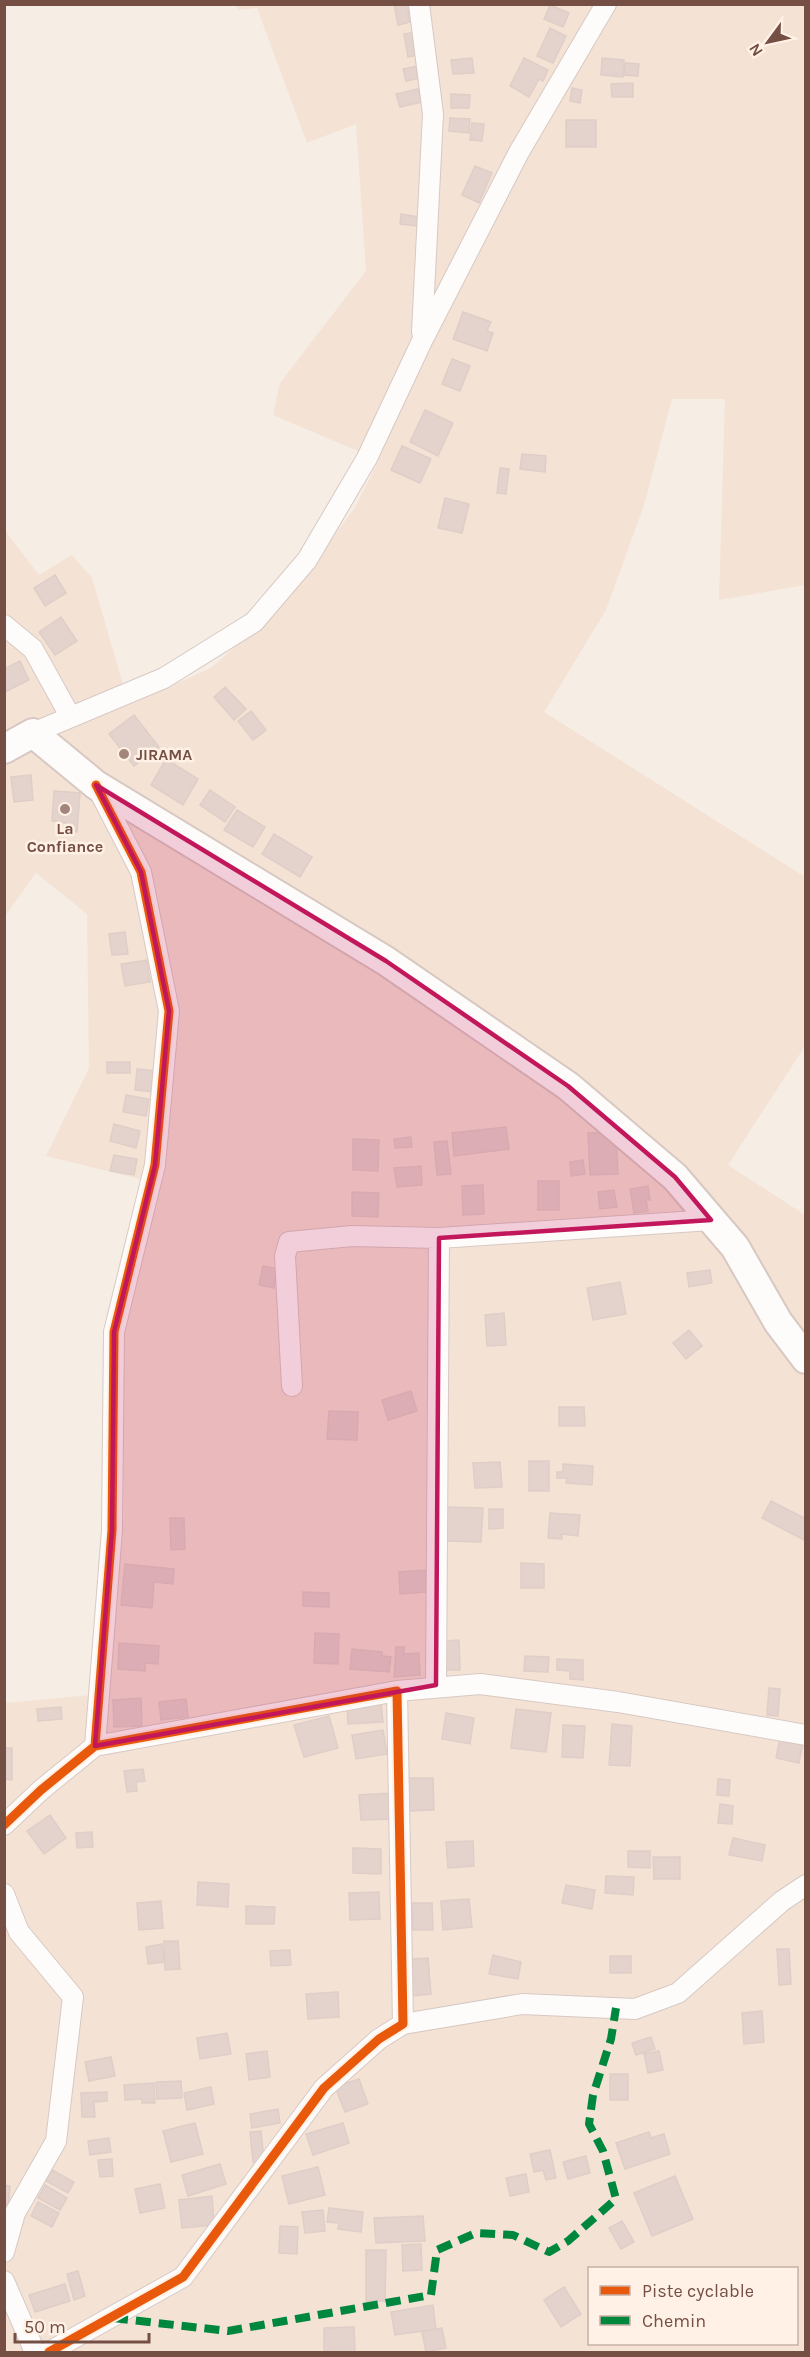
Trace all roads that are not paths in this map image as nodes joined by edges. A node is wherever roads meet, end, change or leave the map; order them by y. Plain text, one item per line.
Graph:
1 (419, 4) edge
2 (606, 4) edge
3 (422, 341) junction
4 (4, 625) edge
5 (70, 716) junction
6 (33, 733) junction
7 (4, 750) edge
8 (96, 785) junction
9 (711, 1220) junction
10 (439, 1238) junction
11 (806, 1359) edge
12 (292, 1386) dead end
13 (436, 1685) junction
14 (397, 1691) junction
15 (806, 1735) edge
16 (95, 1746) junction
17 (4, 1826) edge
18 (806, 1886) edge
19 (4, 1894) edge
20 (403, 2024) junction
21 (4, 2252) edge
22 (4, 2281) edge
23 (35, 2352) edge
24 (49, 2352) edge

1 - 3 street
2 - 3 street
3 - 5 street
4 - 5 street
5 - 6 street
6 - 7 street
6 - 8 street
8 - 9 street
8 - 16 street
9 - 10 street
9 - 11 street
10 - 12 street
10 - 13 street
13 - 14 street
13 - 15 street
14 - 16 street
14 - 20 street
16 - 17 street
18 - 20 street
19 - 21 street
20 - 24 street
22 - 23 street

